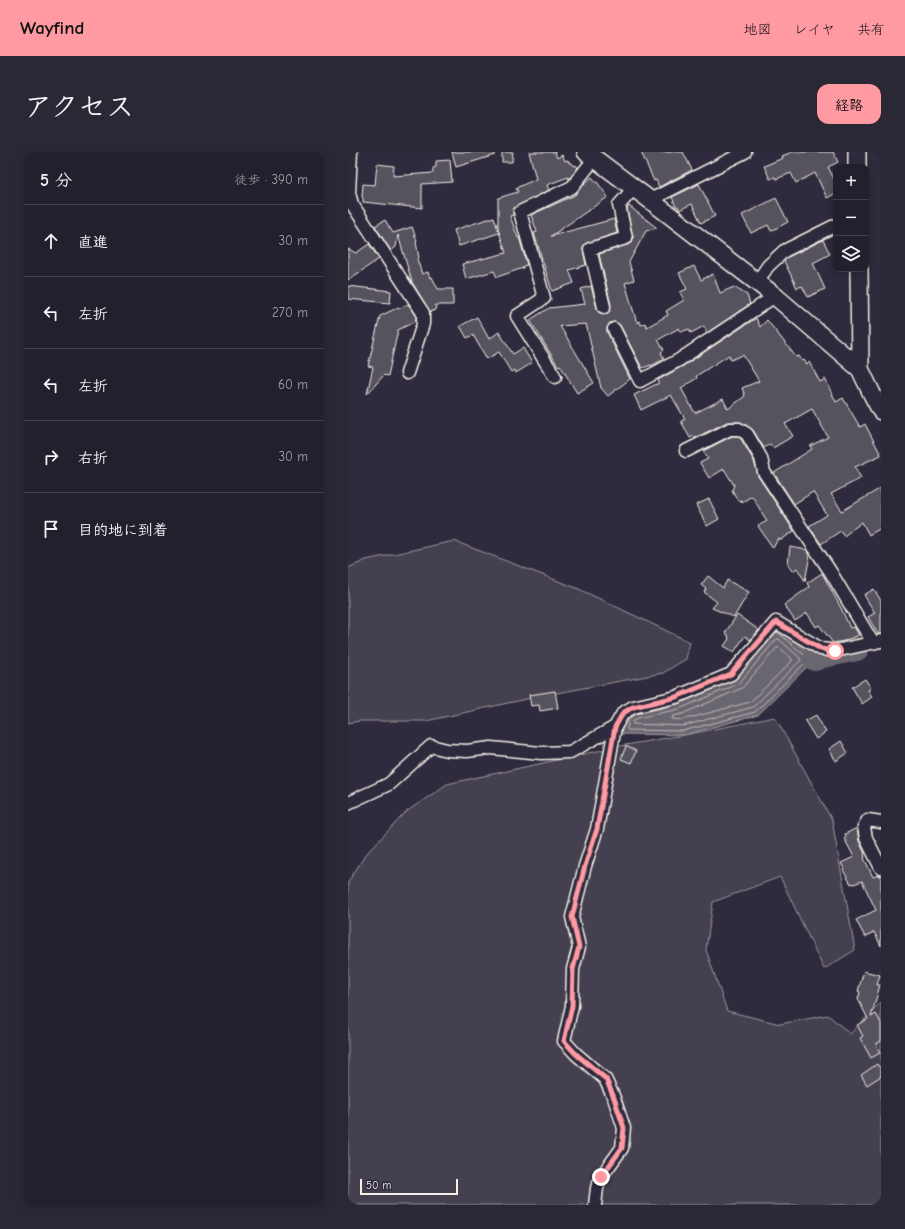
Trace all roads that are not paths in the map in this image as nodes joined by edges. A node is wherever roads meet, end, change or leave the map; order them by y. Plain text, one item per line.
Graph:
1 (351, 152) edge
2 (745, 152) edge
3 (857, 152) edge
4 (590, 155) edge
5 (857, 164) edge
6 (634, 188) junction
7 (650, 200) junction
8 (833, 226) edge
9 (859, 272) edge
10 (757, 282) junction
11 (775, 296) junction
12 (604, 307) dead end
13 (614, 329) dead end
14 (860, 368) junction
15 (407, 373) dead end
16 (554, 377) dead end
17 (876, 392) edge
18 (881, 411) edge
19 (686, 451) dead end
20 (877, 642) edge
21 (615, 727) junction
22 (348, 803) edge
23 (881, 822) edge
24 (881, 868) edge
25 (595, 1205) edge

1 - 15 street
2 - 7 street
3 - 5 street
4 - 6 street
4 - 16 street
6 - 7 street
6 - 12 street
7 - 10 street
8 - 10 street
9 - 14 street
10 - 11 street
11 - 13 street
11 - 14 street
14 - 17 street
17 - 18 street
19 - 20 street
20 - 21 street
21 - 22 street
21 - 25 street
23 - 24 street

